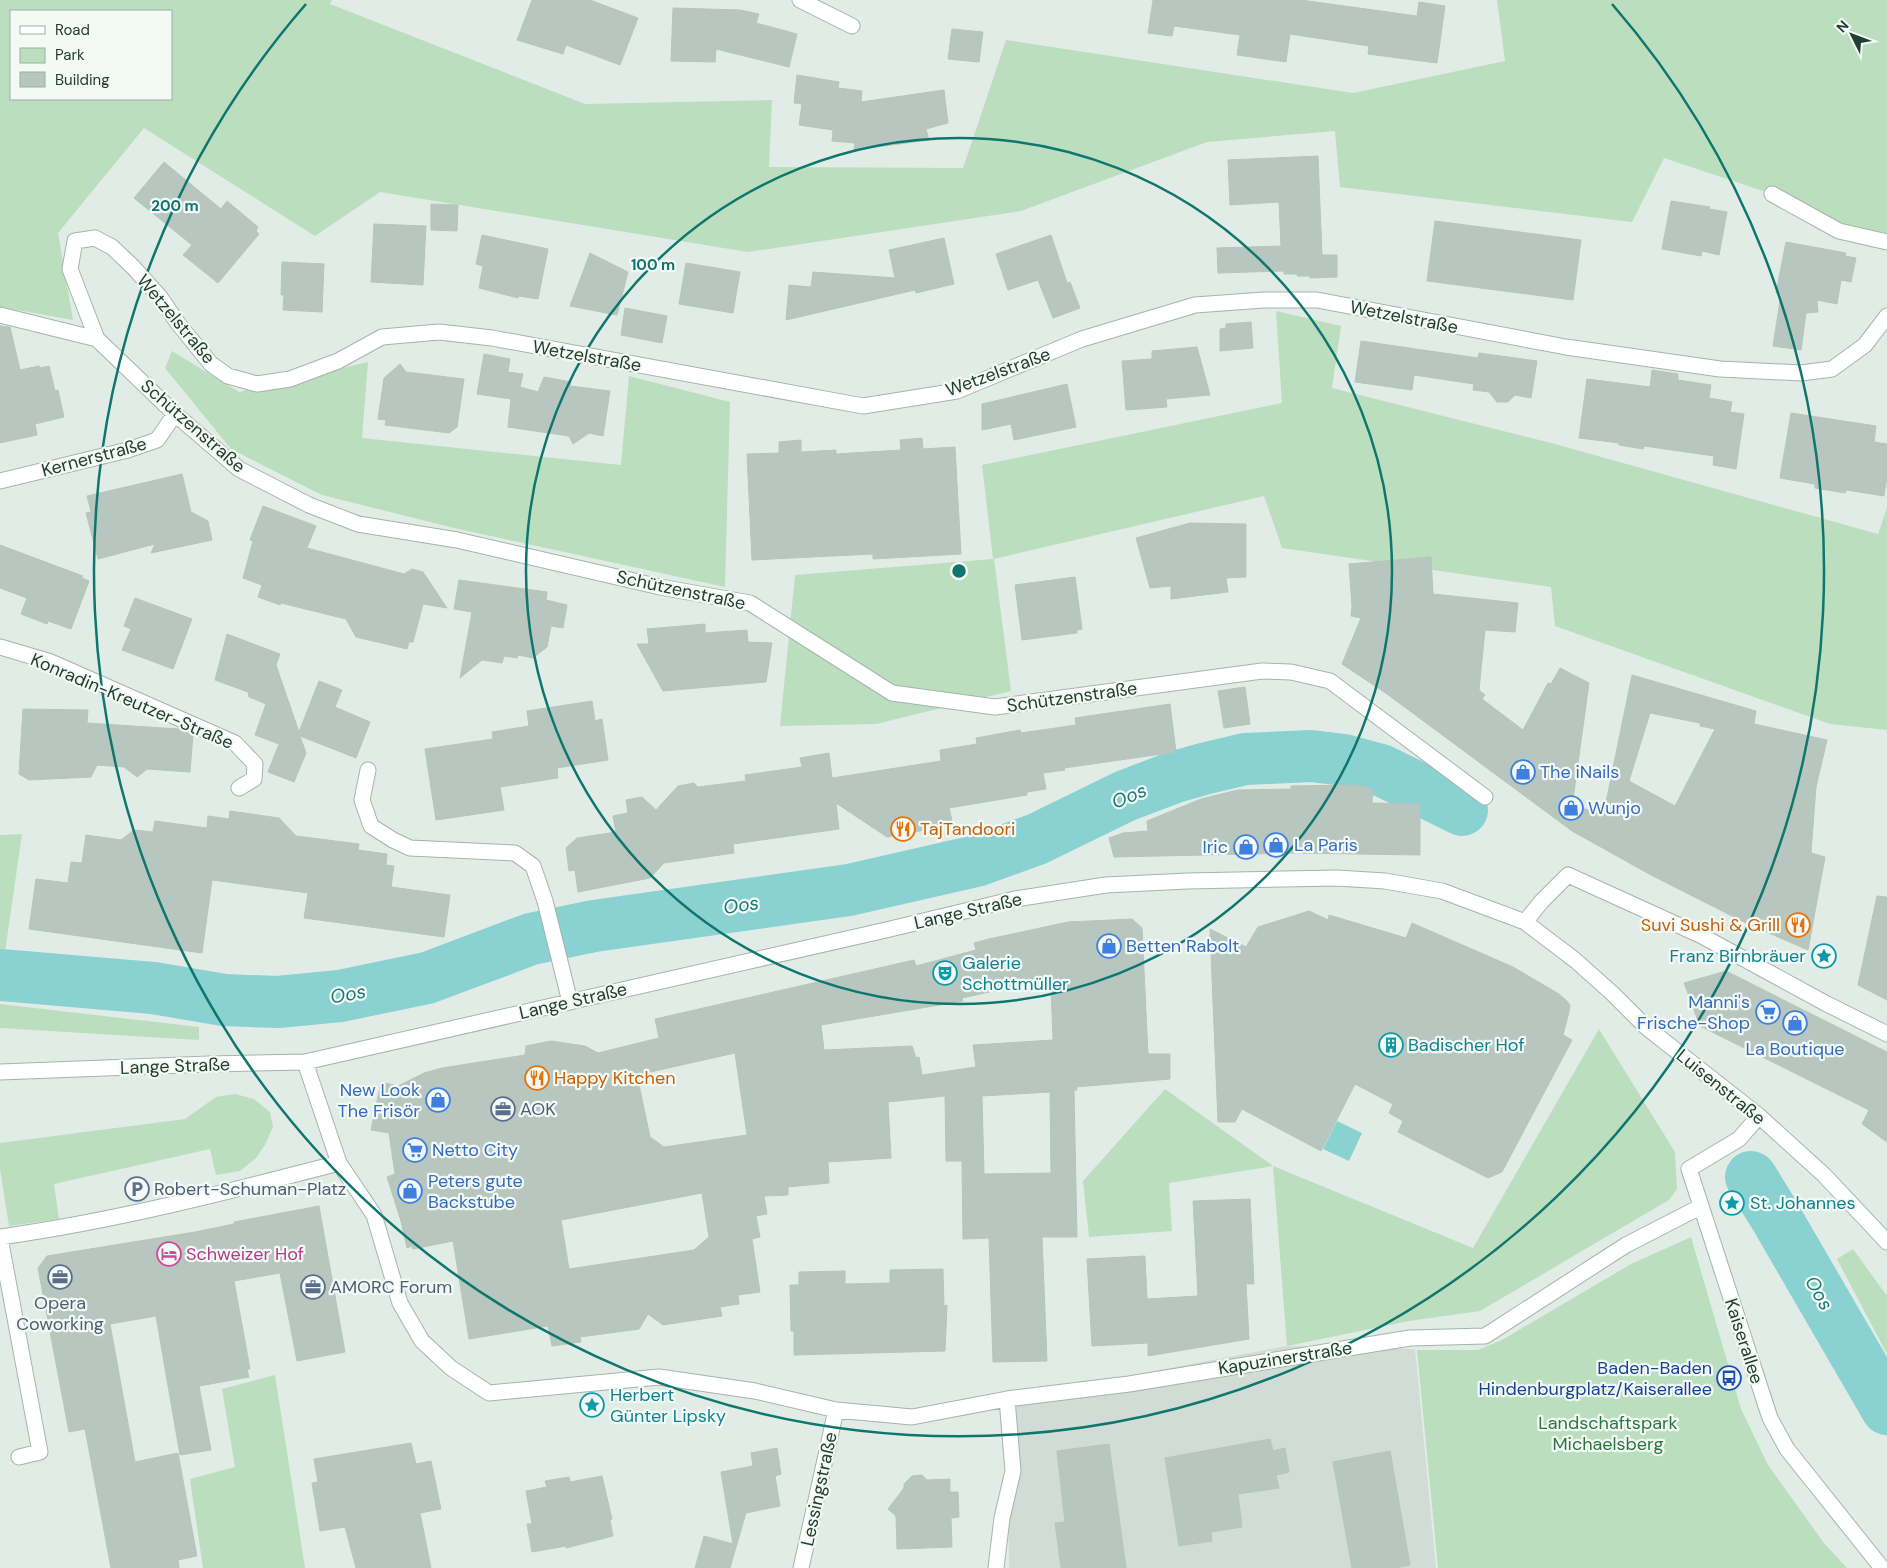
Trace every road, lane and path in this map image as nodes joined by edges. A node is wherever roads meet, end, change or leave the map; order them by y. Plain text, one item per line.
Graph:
1 (800, 0) edge
2 (852, 26) dead end
3 (1772, 194) dead end
4 (1887, 242) edge
5 (0, 315) edge
6 (1887, 316) edge
7 (97, 339) junction
8 (175, 414) junction
9 (0, 481) edge
10 (0, 647) edge
11 (368, 770) dead end
12 (239, 788) dead end
13 (1485, 797) dead end
14 (1524, 922) junction
15 (570, 1002) junction
16 (1887, 1034) edge
17 (305, 1062) junction
18 (0, 1072) edge
19 (1759, 1116) junction
20 (339, 1164) junction
21 (1700, 1207) junction
22 (0, 1237) edge
23 (1887, 1242) edge
24 (1007, 1399) junction
25 (836, 1410) junction
26 (19, 1457) dead end
27 (802, 1568) edge
28 (996, 1568) edge
29 (1882, 1568) edge

1 - 2 street
3 - 4 street
5 - 7 street, Schützenstraße
6 - 7 street, Wetzelstraße
7 - 8 street, Schützenstraße
8 - 9 street, Kernerstraße
8 - 13 street, Schützenstraße
10 - 12 street, Konradin-Kreutzer-Straße
11 - 15 street
14 - 15 street, Lange Straße
14 - 16 street
14 - 19 street, Luisenstraße
15 - 17 street, Lange Straße
17 - 18 street, Lange Straße
17 - 20 street, Kapuzinerstraße
19 - 21 street, Kaiserallee
19 - 23 street, Luisenstraße
20 - 22 street
20 - 25 street, Kapuzinerstraße
21 - 24 street, Kapuzinerstraße
21 - 29 street, Kaiserallee
22 - 26 street
24 - 25 street, Kapuzinerstraße
24 - 28 street
25 - 27 street, Lessingstraße

